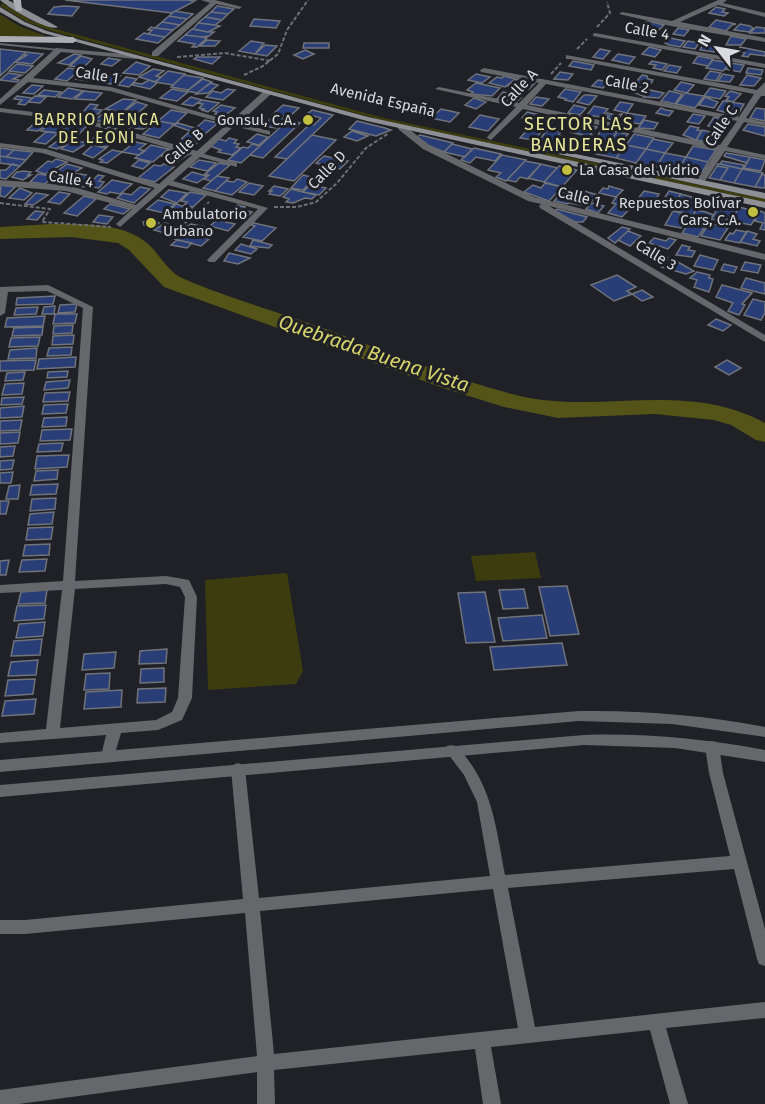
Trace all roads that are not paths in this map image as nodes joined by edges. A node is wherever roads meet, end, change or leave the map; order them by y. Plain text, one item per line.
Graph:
1 (3, 0) edge
2 (204, 0) edge
3 (215, 2) junction
4 (720, 2) edge
5 (18, 5) edge
6 (239, 7) dead end
7 (0, 9) edge
8 (622, 14) dead end
9 (765, 15) edge
10 (671, 24) junction
11 (595, 35) dead end
12 (0, 39) edge
13 (73, 40) junction
14 (765, 40) edge
15 (0, 44) edge
16 (60, 50) junction
17 (155, 54) junction
18 (136, 57) junction
19 (569, 57) road end
20 (765, 66) edge
21 (484, 70) dead end
22 (26, 79) junction
23 (544, 82) junction
24 (765, 84) edge
25 (439, 89) dead end
26 (267, 93) junction
27 (762, 94) edge
28 (2, 100) edge
29 (520, 107) junction
30 (0, 110) edge
31 (741, 120) junction
32 (232, 123) junction
33 (765, 124) edge
34 (401, 127) junction
35 (267, 133) dead end
36 (490, 138) junction
37 (0, 145) edge
38 (722, 149) junction
39 (196, 154) junction
40 (765, 158) edge
41 (234, 165) dead end
42 (700, 182) junction
43 (0, 183) edge
44 (162, 185) junction
45 (765, 196) edge
46 (531, 199) junction
47 (765, 205) edge
48 (137, 208) junction
49 (120, 224) road end
50 (765, 256) edge
51 (212, 260) dead end
52 (2, 290) edge
53 (0, 313) edge
54 (765, 339) edge
55 (69, 585) junction
56 (0, 589) edge
57 (115, 728) junction
58 (765, 732) edge
59 (52, 734) junction
60 (0, 738) edge
61 (712, 746) junction
62 (452, 750) junction
63 (108, 756) junction
64 (765, 756) edge
65 (0, 765) edge
66 (238, 769) junction
67 (0, 790) edge
68 (740, 862) junction
69 (498, 882) junction
70 (251, 905) junction
71 (0, 927) edge
72 (765, 959) edge
73 (765, 1010) edge
74 (656, 1022) junction
75 (528, 1035) junction
76 (482, 1040) junction
77 (265, 1063) junction
78 (0, 1098) edge
79 (266, 1104) edge
80 (492, 1104) edge
81 (679, 1104) edge

1 - 5 main road, Avenida España
2 - 3 street
3 - 6 street
3 - 17 street
4 - 9 street
4 - 10 street
5 - 17 main road, Avenida España
7 - 13 main road, Avenida España
8 - 10 street
10 - 14 street
11 - 20 street, Calle 4
12 - 13 main road
13 - 18 main road, Avenida España
15 - 16 lane
16 - 18 street, Avenida España
16 - 22 street
17 - 36 main road, Avenida España
18 - 26 main road, Avenida España
19 - 27 street
21 - 23 street, Calle 2
22 - 28 street
22 - 32 street, Calle 1
23 - 29 street, Calle A
23 - 31 street, Calle 2
24 - 27 street, Calle C
25 - 29 street
26 - 32 street, Calle B
26 - 34 main road, Avenida España
27 - 31 street, Calle C
29 - 36 street, Calle A
29 - 38 street
30 - 39 street
31 - 33 street, Calle 2
31 - 38 street, Calle C
32 - 35 street, Calle 1
32 - 39 street, Calle B
34 - 46 street, Calle 1
34 - 47 main road, Avenida España
36 - 42 main road, Avenida España
37 - 44 street
38 - 40 street
38 - 42 street, Calle C
39 - 41 street
39 - 44 street, Calle B
42 - 45 main road, Avenida España
43 - 48 street, Calle 4
44 - 48 street, Calle B
44 - 51 street
46 - 50 street, Calle 1
46 - 54 street, Calle 3
48 - 49 street, Calle B
52 - 53 street
52 - 55 street
55 - 56 street
55 - 57 street
55 - 59 street
57 - 59 street
57 - 63 street
58 - 63 street
59 - 60 street
61 - 62 street
61 - 64 street
61 - 68 street
62 - 66 street
62 - 69 street
63 - 65 street
66 - 67 street
66 - 70 street
68 - 69 street
68 - 72 street
69 - 70 street
69 - 75 street
70 - 71 street
70 - 77 street
73 - 74 street
74 - 75 street
74 - 81 street
75 - 76 street
76 - 77 street
76 - 80 street
77 - 78 street
77 - 79 street

